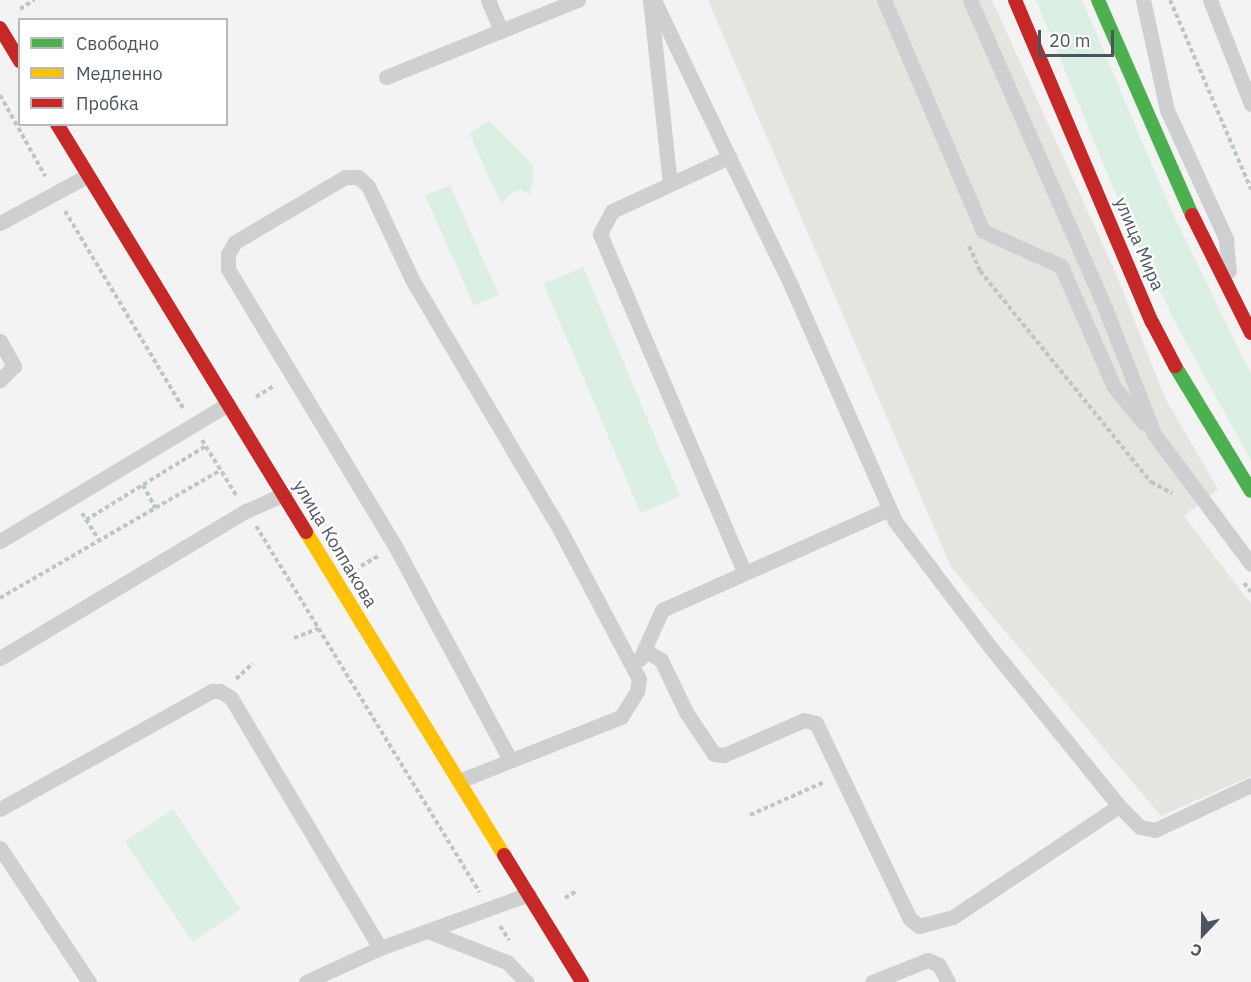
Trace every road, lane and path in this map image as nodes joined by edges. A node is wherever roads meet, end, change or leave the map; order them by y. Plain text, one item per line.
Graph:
1 (488, 0) edge
2 (578, 0) edge
3 (652, 0) edge
4 (884, 0) edge
5 (970, 0) edge
6 (1016, 0) edge
7 (1098, 0) edge
8 (1143, 0) edge
9 (1170, 0) edge
10 (1210, 0) edge
11 (0, 28) edge
12 (500, 28) junction
13 (10, 55) edge
14 (386, 78) dead end
15 (0, 95) edge
16 (1251, 104) edge
17 (58, 126) edge
18 (729, 157) junction
19 (87, 176) junction
20 (1251, 176) edge
21 (1245, 178) junction
22 (670, 183) junction
23 (1251, 189) edge
24 (54, 193) junction
25 (0, 223) edge
26 (966, 238) dead end
27 (1230, 292) junction
28 (1251, 333) edge
29 (0, 341) edge
30 (0, 380) edge
31 (228, 404) junction
32 (192, 423) junction
33 (1154, 434) junction
34 (206, 446) junction
35 (221, 470) junction
36 (143, 485) junction
37 (1251, 491) edge
38 (284, 494) junction
39 (72, 497) junction
40 (1180, 498) dead end
41 (156, 508) junction
42 (889, 509) junction
43 (246, 511) junction
44 (86, 520) junction
45 (99, 540) junction
46 (0, 541) edge
47 (1251, 564) edge
48 (744, 572) junction
49 (1237, 573) dead end
50 (1251, 592) edge
51 (0, 598) edge
52 (318, 629) junction
53 (294, 638) dead end
54 (644, 650) junction
55 (0, 658) edge
56 (635, 670) junction
57 (509, 758) junction
58 (843, 773) junction
59 (459, 781) junction
60 (1251, 785) edge
61 (1119, 806) junction
62 (0, 809) edge
63 (750, 814) dead end
64 (0, 848) edge
65 (529, 894) junction
66 (489, 909) junction
67 (430, 932) junction
68 (380, 948) junction
69 (514, 948) dead end
70 (89, 982) edge
71 (306, 982) edge
72 (526, 982) edge
73 (582, 982) edge
74 (872, 982) edge
75 (948, 982) edge

1 - 12 lane
2 - 12 lane
3 - 18 lane
3 - 22 lane
4 - 33 lane
5 - 33 lane
6 - 37 street, улица Мира
7 - 27 street
8 - 27 lane
9 - 21 path
10 - 16 lane
11 - 13 street
12 - 14 lane
15 - 24 path
17 - 19 street, улица Колпакова
18 - 22 lane
18 - 42 lane
19 - 24 lane
19 - 31 street, улица Колпакова
20 - 21 path
21 - 23 path
22 - 48 lane
24 - 25 lane
24 - 32 path
26 - 40 path
27 - 28 street
29 - 30 lane
31 - 32 lane
31 - 38 street, улица Колпакова
32 - 34 path
32 - 39 lane
33 - 47 lane
34 - 35 path
34 - 36 path
35 - 41 path
35 - 43 path
36 - 41 path
36 - 44 path
38 - 43 lane
38 - 59 street, улица Колпакова
39 - 44 path
39 - 46 lane
41 - 45 path
42 - 48 lane
42 - 61 lane
43 - 52 path
43 - 55 lane
44 - 45 path
45 - 51 path
48 - 54 lane
49 - 50 path
52 - 53 path
52 - 66 path
54 - 56 lane
54 - 58 lane
56 - 57 lane
56 - 57 lane
57 - 59 lane
58 - 61 lane
58 - 63 path
59 - 65 street, улица Колпакова
60 - 61 lane
62 - 68 lane
64 - 70 lane
65 - 66 lane
65 - 73 street, улица Колпакова
66 - 67 lane
66 - 69 path
67 - 68 lane
67 - 72 lane
68 - 71 lane
74 - 75 lane

